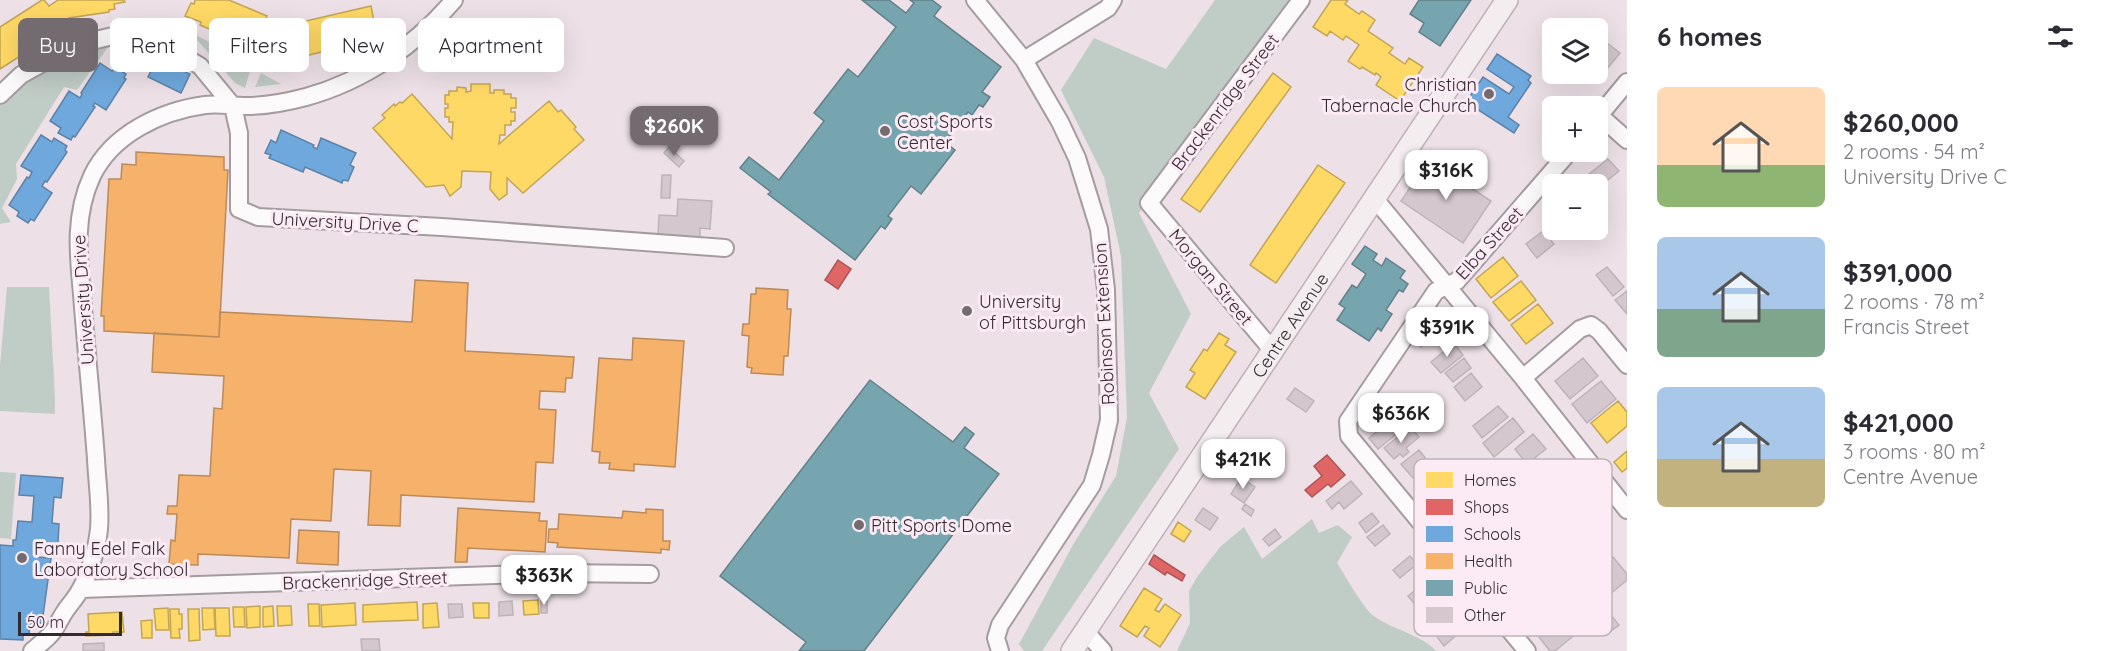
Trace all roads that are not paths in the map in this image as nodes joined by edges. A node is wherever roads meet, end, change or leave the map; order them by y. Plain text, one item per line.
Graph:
1 (454, 0) edge
2 (975, 0) edge
3 (1113, 0) edge
4 (1301, 0) edge
5 (1507, 0) edge
6 (1024, 60) junction
7 (1627, 82) edge
8 (0, 94) edge
9 (1608, 104) edge
10 (233, 106) junction
11 (1608, 124) edge
12 (1627, 140) edge
13 (1560, 162) edge
14 (1375, 200) junction
15 (1149, 203) joint
16 (725, 248) dead end
17 (1447, 286) junction
18 (1273, 351) junction
19 (1627, 365) edge
20 (1522, 378) junction
21 (1586, 459) edge
22 (1612, 491) edge
23 (1627, 510) edge
24 (1414, 515) edge
25 (650, 574) dead end
26 (81, 589) junction
27 (1085, 631) junction
28 (51, 635) junction
29 (1515, 636) edge
30 (32, 651) edge
31 (45, 651) edge
32 (1000, 651) edge
33 (1072, 651) edge
34 (1103, 651) edge
35 (1527, 651) edge

1 - 10 street, University Drive
2 - 6 street, Robinson Extension
3 - 6 street
4 - 15 street, Brackenridge Street
5 - 14 main road, Centre Avenue
6 - 32 street, Robinson Extension
7 - 9 street
8 - 10 street, University Drive C
10 - 16 street, University Drive C
10 - 26 street, University Drive
11 - 12 street
13 - 17 street, Elba Street
14 - 17 street
14 - 18 main road, Centre Avenue
15 - 18 street, Morgan Street
17 - 20 street
17 - 24 street, Elba Street
18 - 27 main road, Centre Avenue
19 - 20 street
20 - 21 street
22 - 23 street
25 - 26 street, Brackenridge Street
26 - 28 street, University Drive
27 - 33 main road, Centre Avenue
27 - 34 street
28 - 30 street
28 - 31 street
29 - 35 street, Elba Street

